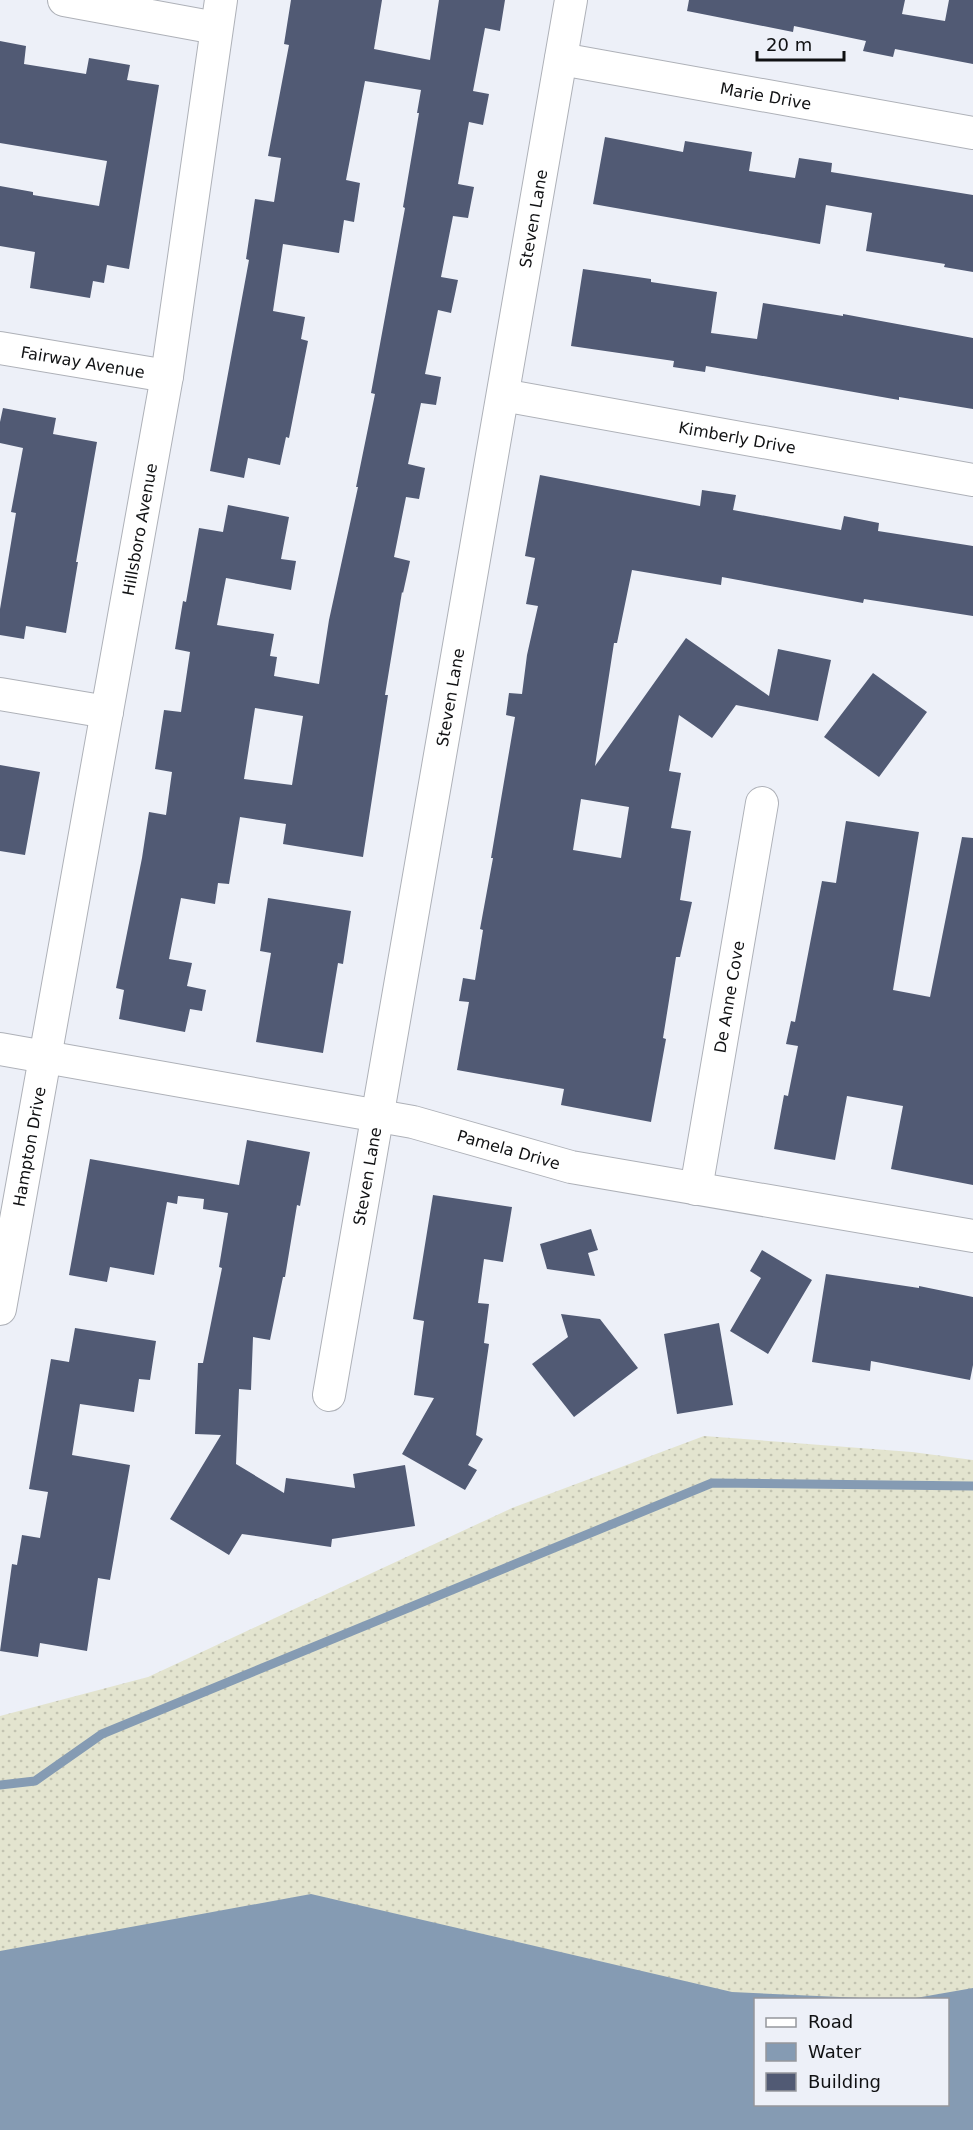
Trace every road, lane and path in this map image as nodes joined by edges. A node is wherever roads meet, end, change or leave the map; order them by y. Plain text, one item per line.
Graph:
1 (64, 0) edge
2 (571, 0) edge
3 (218, 14) edge
4 (561, 59) junction
5 (973, 133) edge
6 (0, 348) edge
7 (167, 376) junction
8 (503, 395) junction
9 (973, 480) edge
10 (0, 694) edge
11 (107, 712) junction
12 (762, 803) dead end
13 (0, 1049) edge
14 (45, 1056) junction
15 (378, 1116) junction
16 (696, 1189) junction
17 (973, 1236) edge
18 (0, 1309) edge
19 (329, 1395) dead end

1 - 3 street
2 - 4 street, Steven Lane
3 - 7 street, Hillsboro Avenue
4 - 5 street, Marie Drive
4 - 8 street, Steven Lane
6 - 7 street, Fairway Avenue
7 - 11 street, Hillsboro Avenue
8 - 9 street, Kimberly Drive
8 - 15 street, Steven Lane
10 - 11 street
11 - 14 street, Hillsboro Avenue
12 - 16 street, De Anne Cove
13 - 14 street, Pamela Drive
14 - 15 street, Pamela Drive
14 - 18 street, Hampton Drive
15 - 16 street, Pamela Drive
15 - 19 street, Steven Lane
16 - 17 street, Pamela Drive

